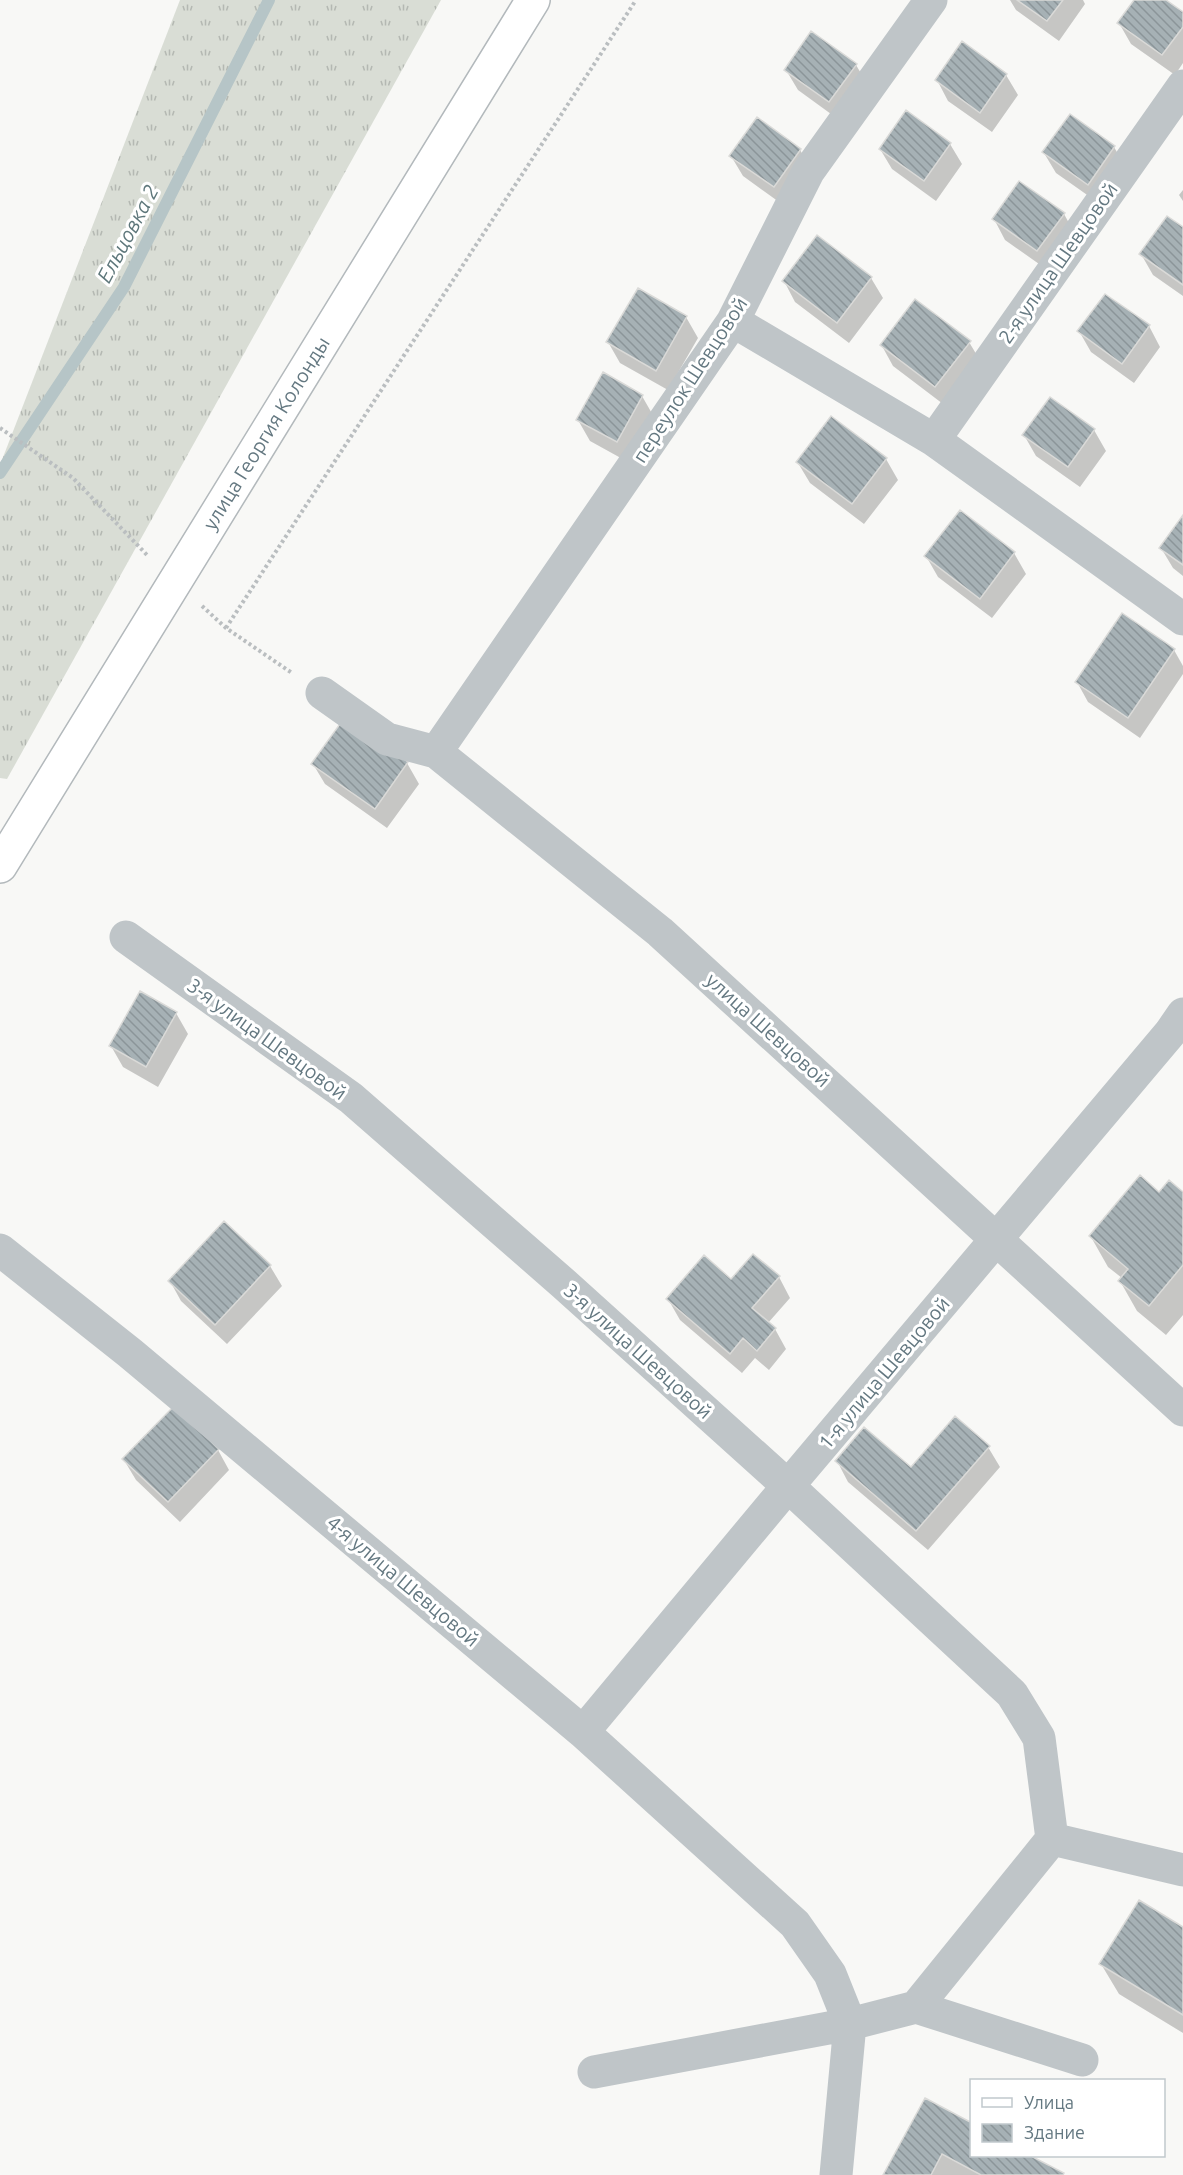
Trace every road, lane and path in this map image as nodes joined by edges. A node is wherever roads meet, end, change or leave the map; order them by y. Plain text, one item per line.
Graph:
1 (533, 0) edge
2 (636, 0) edge
3 (931, 0) edge
4 (1183, 86) edge
5 (733, 321) junction
6 (0, 428) edge
7 (934, 440) junction
8 (74, 478) dead end
9 (1183, 619) edge
10 (226, 628) dead end
11 (322, 693) dead end
12 (436, 752) junction
13 (0, 866) edge
14 (126, 937) dead end
15 (1183, 1014) edge
16 (998, 1239) junction
17 (0, 1250) edge
18 (1183, 1410) edge
19 (788, 1486) junction
20 (584, 1732) junction
21 (1052, 1839) junction
22 (1183, 1870) edge
23 (916, 2007) junction
24 (850, 2024) junction
25 (1083, 2060) dead end
26 (594, 2072) dead end
27 (836, 2175) edge

1 - 13 main road, улица Георгия Колонды
2 - 10 path
3 - 5 street, переулок Шевцовой
4 - 7 street, 2-я улица Шевцовой
5 - 7 street
5 - 12 street, переулок Шевцовой
6 - 8 path
7 - 9 street
11 - 12 street, улица Шевцовой
12 - 16 street, улица Шевцовой
14 - 19 street, 3-я улица Шевцовой
15 - 16 street, 1-я улица Шевцовой
16 - 18 street, улица Шевцовой
16 - 19 street, 1-я улица Шевцовой
17 - 20 street, 4-я улица Шевцовой
19 - 20 street, 1-я улица Шевцовой
19 - 21 street, 3-я улица Шевцовой
20 - 24 street, 4-я улица Шевцовой
21 - 22 street
21 - 23 street
23 - 24 street
23 - 25 street
24 - 26 street
24 - 27 street

